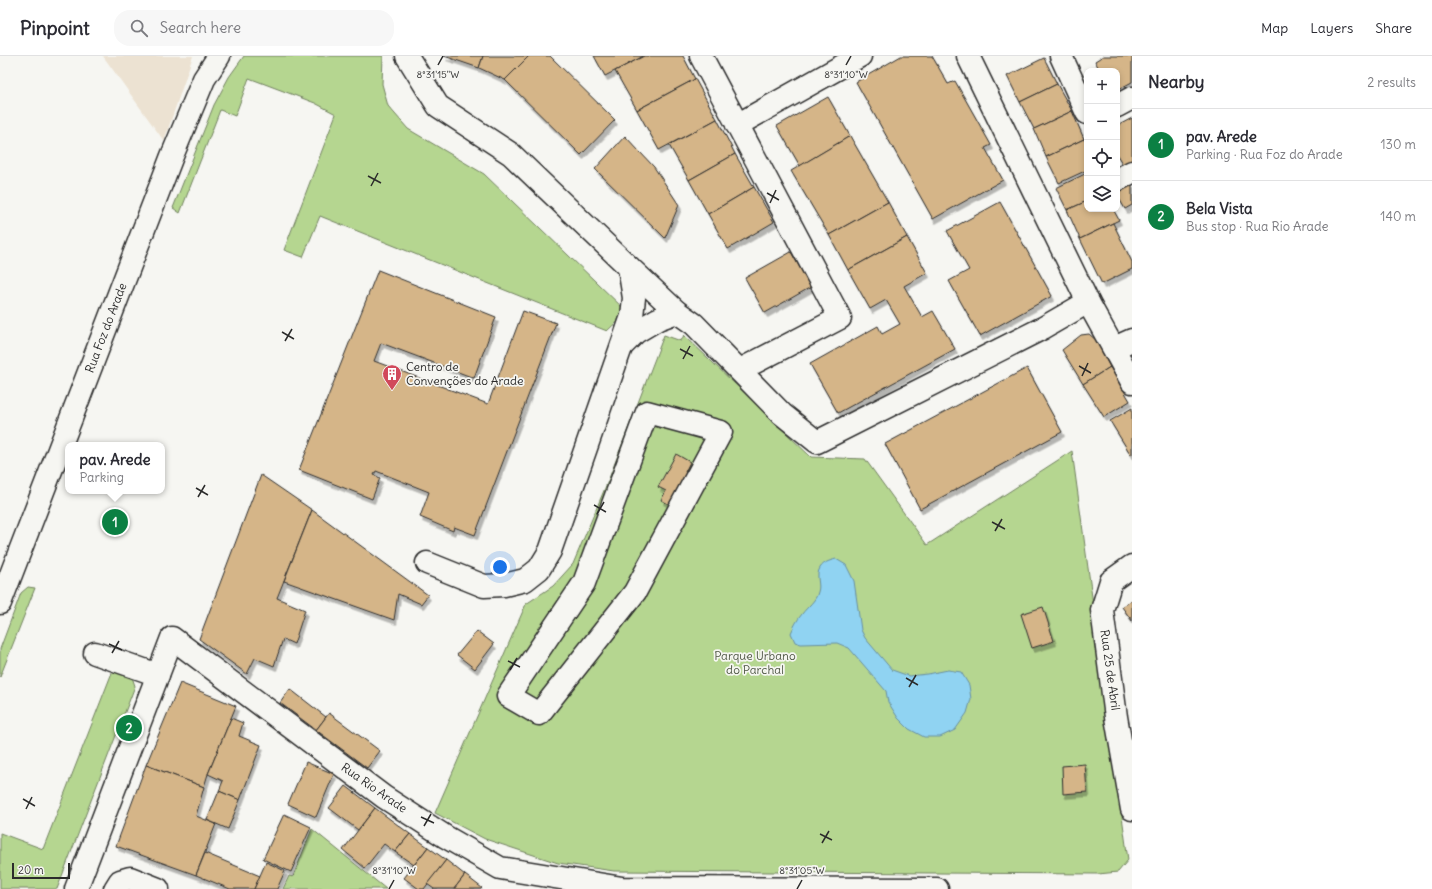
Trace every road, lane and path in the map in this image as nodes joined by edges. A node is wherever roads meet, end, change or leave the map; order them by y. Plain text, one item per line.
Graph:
1 (219, 56) edge
2 (407, 56) edge
3 (701, 56) edge
4 (860, 56) edge
5 (968, 56) edge
6 (1060, 56) edge
7 (1132, 98) edge
8 (1120, 104) edge
9 (1084, 107) edge
10 (737, 124) junction
11 (1132, 172) edge
12 (1120, 178) edge
13 (629, 268) junction
14 (1088, 302) junction
15 (677, 312) junction
16 (1123, 344) edge
17 (622, 346) junction
18 (740, 370) junction
19 (1132, 382) edge
20 (647, 412) joint
21 (427, 563) dead end
22 (1132, 566) edge
23 (0, 603) edge
24 (95, 653) dead end
25 (158, 675) junction
26 (1124, 716) edge
27 (1132, 809) edge
28 (622, 888) edge
29 (76, 889) edge
30 (115, 889) edge
31 (158, 889) edge
32 (937, 889) edge

1 - 23 street, Rua Foz do Arade
2 - 13 street
3 - 10 street
4 - 10 street
5 - 14 street
6 - 9 street
7 - 8 street
10 - 18 street
11 - 12 street
13 - 15 street
13 - 17 street
14 - 16 street
14 - 18 street
15 - 17 street
15 - 18 street
16 - 19 street
17 - 21 street
20 - 20 street
22 - 26 street, Rua 25 de Abril
24 - 25 street
25 - 28 street, Rua Rio Arade
25 - 29 street
26 - 27 street, Rua 25 de Abril
28 - 32 street, Rua Rio Arade
30 - 31 street

